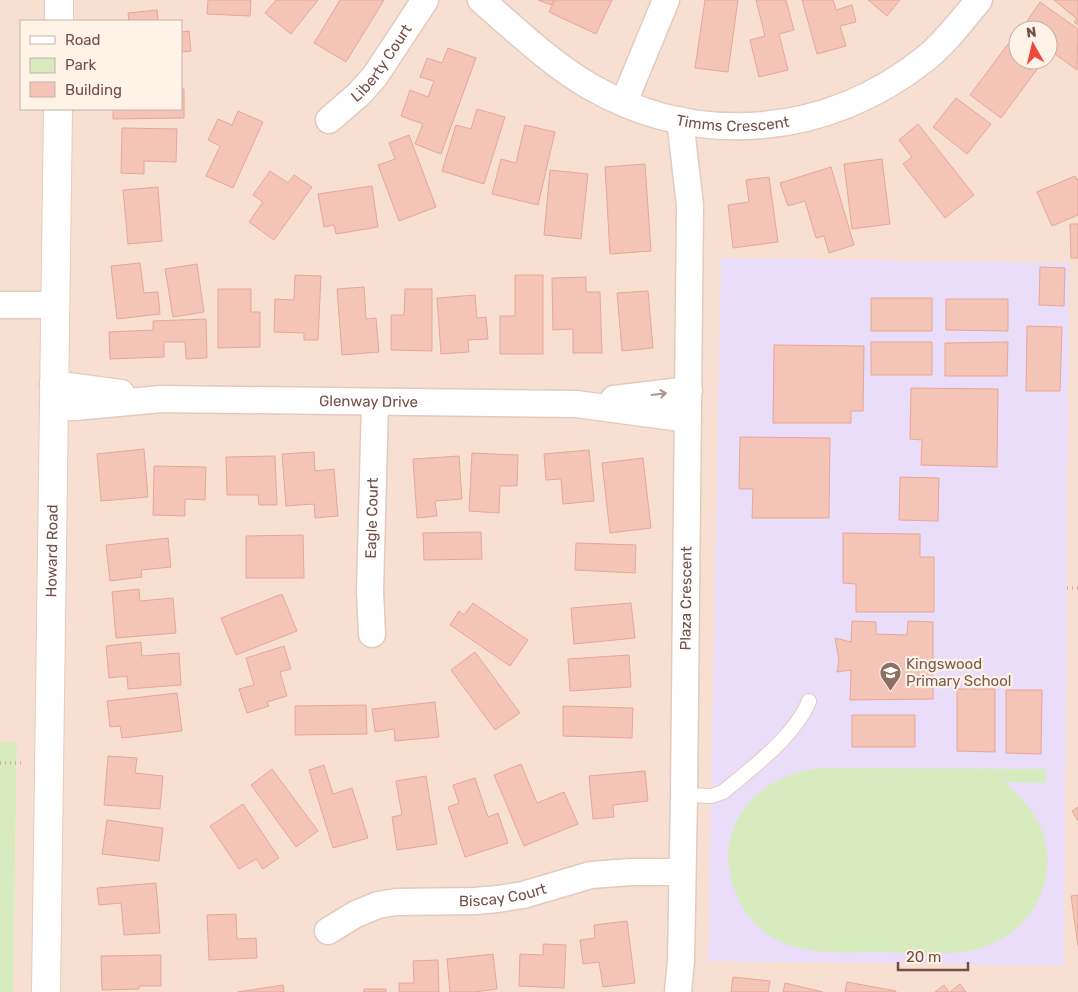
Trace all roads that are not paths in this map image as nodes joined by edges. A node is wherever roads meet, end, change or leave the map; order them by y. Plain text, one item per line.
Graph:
1 (59, 0) edge
2 (425, 0) edge
3 (481, 0) edge
4 (666, 0) edge
5 (979, 0) edge
6 (58, 20) edge
7 (624, 102) junction
8 (58, 110) edge
9 (329, 120) dead end
10 (680, 120) junction
11 (705, 125) junction
12 (690, 205) junction
13 (0, 305) edge
14 (54, 305) junction
15 (689, 390) junction
16 (53, 396) junction
17 (375, 402) junction
18 (576, 404) junction
19 (688, 419) junction
20 (372, 634) dead end
21 (809, 701) dead end
22 (684, 795) junction
23 (682, 872) junction
24 (328, 931) dead end
25 (46, 992) edge
26 (678, 992) edge

1 - 6 main road
2 - 9 street, Liberty Court
3 - 7 street, Timms Crescent
4 - 7 street
5 - 11 street, Timms Crescent
7 - 10 street, Timms Crescent
8 - 14 main road, Howard Road
10 - 11 street, Timms Crescent
10 - 12 street, Plaza Crescent
11 - 12 street, Plaza Crescent
12 - 15 street, Plaza Crescent
13 - 14 street
14 - 16 main road, Howard Road
18 -> 15 street, Glenway Drive
15 - 19 street, Plaza Crescent
16 - 17 street, Glenway Drive
16 - 25 main road, Howard Road
17 - 18 street, Glenway Drive
17 - 20 street, Eagle Court
18 - 19 street, Glenway Drive
19 - 22 street, Plaza Crescent
21 - 22 lane
22 - 23 street, Plaza Crescent
23 - 24 street, Biscay Court
23 - 26 street, Plaza Crescent

